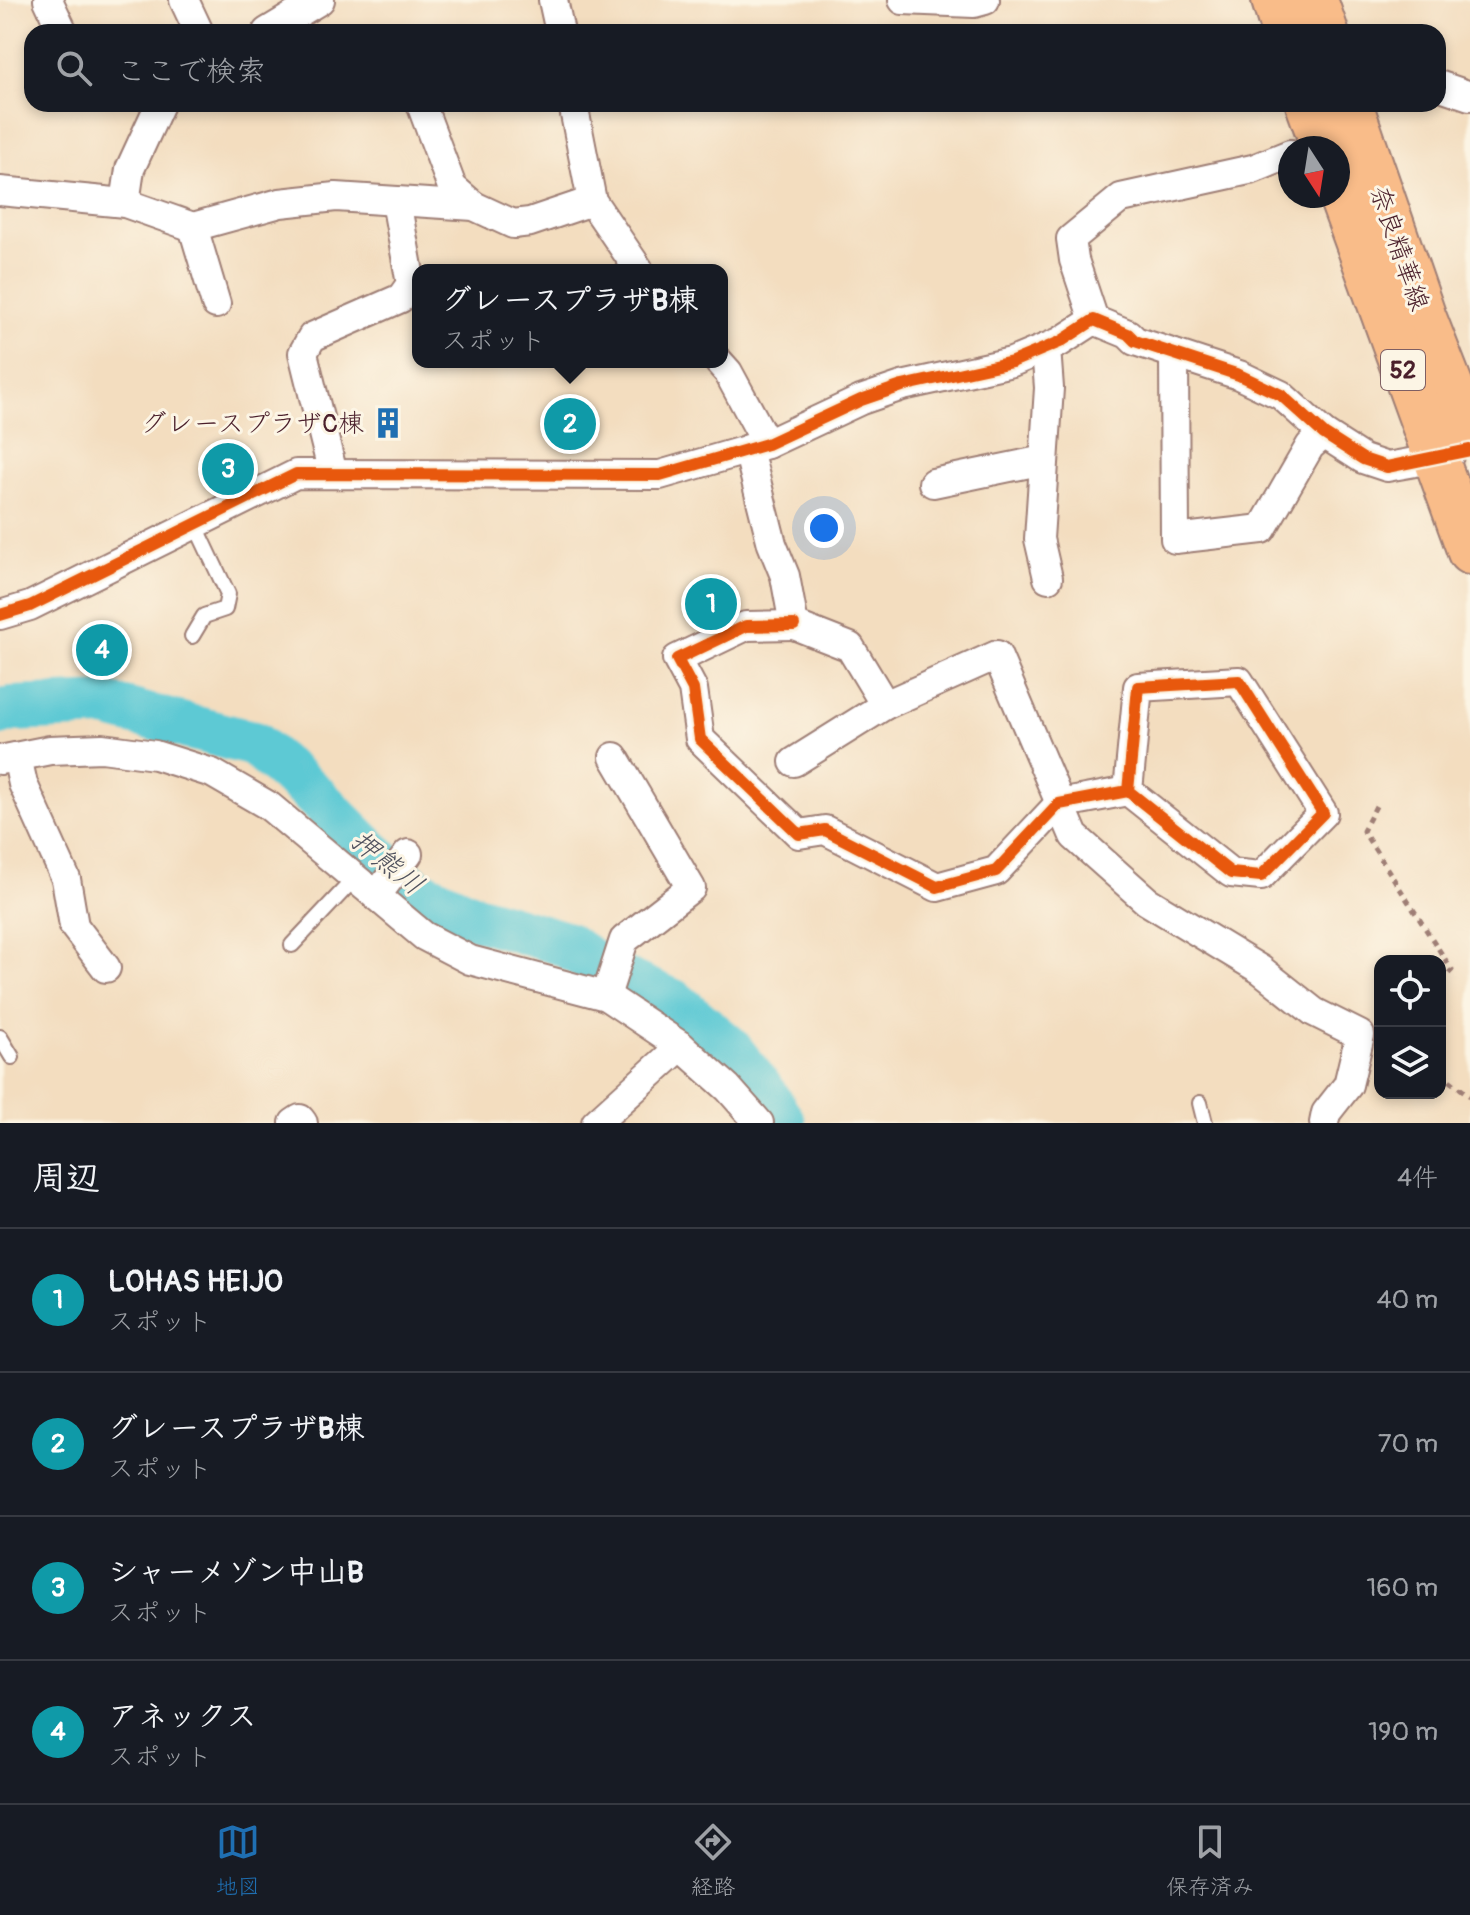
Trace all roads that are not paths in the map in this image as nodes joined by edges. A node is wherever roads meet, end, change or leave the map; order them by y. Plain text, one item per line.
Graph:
1 (48, 0) edge
2 (184, 0) edge
3 (320, 0) edge
4 (553, 0) edge
5 (903, 0) edge
6 (985, 0) edge
7 (59, 24) edge
8 (195, 24) edge
9 (280, 24) edge
10 (558, 24) edge
11 (1446, 88) edge
12 (1470, 96) edge
13 (156, 112) edge
14 (424, 112) edge
15 (575, 112) edge
16 (1353, 112) edge
17 (1278, 156) edge
18 (0, 191) edge
19 (396, 201) junction
20 (592, 201) junction
21 (125, 203) junction
22 (474, 206) junction
23 (1347, 208) edge
24 (193, 227) junction
25 (635, 264) edge
26 (216, 304) dead end
27 (1094, 320) junction
28 (1046, 348) junction
29 (1174, 354) junction
30 (724, 368) edge
31 (1324, 434) junction
32 (758, 447) junction
33 (1458, 448) edge
34 (1044, 460) junction
35 (333, 474) junction
36 (933, 483) dead end
37 (195, 524) junction
38 (1470, 552) edge
39 (1048, 578) dead end
40 (0, 615) edge
41 (794, 625) junction
42 (192, 636) dead end
43 (885, 705) junction
44 (614, 757) dead end
45 (8, 758) edge
46 (794, 762) dead end
47 (1128, 791) junction
48 (1059, 804) junction
49 (408, 854) dead end
50 (366, 887) junction
51 (292, 945) dead end
52 (106, 968) dead end
53 (606, 996) junction
54 (0, 1037) edge
55 (681, 1046) junction
56 (12, 1057) dead end
57 (1200, 1103) dead end
58 (294, 1123) edge
59 (303, 1123) edge
60 (596, 1123) edge
61 (759, 1123) edge
62 (1205, 1123) edge
63 (1324, 1123) edge

1 - 7 street
2 - 8 street
3 - 9 street
4 - 10 street
5 - 6 street
11 - 12 street
13 - 21 street
14 - 22 street
15 - 20 street
16 - 33 main road, 奈良精華線 / 52
17 - 27 street
18 - 21 street
19 - 22 street
19 - 24 street
19 - 35 street
20 - 22 street
20 - 25 street
21 - 24 street
23 - 33 main road, 奈良精華線 / 52
24 - 26 street
27 - 28 street
27 - 29 street
28 - 32 street
28 - 34 street
29 - 31 street
29 - 31 street
30 - 32 street
31 - 33 street
32 - 35 street
32 - 41 street
33 - 38 main road, 奈良精華線 / 52
34 - 36 street
34 - 39 street
35 - 37 street
37 - 40 street
37 - 42 lane
41 - 43 street
41 - 48 street
43 - 46 street
43 - 48 street
44 - 53 street
45 - 50 street
45 - 52 street
47 - 47 street
47 - 48 street
48 - 63 street
49 - 50 street
50 - 51 lane
50 - 53 street
53 - 55 street
54 - 56 lane
55 - 60 street
55 - 61 street
57 - 62 lane
58 - 59 street

